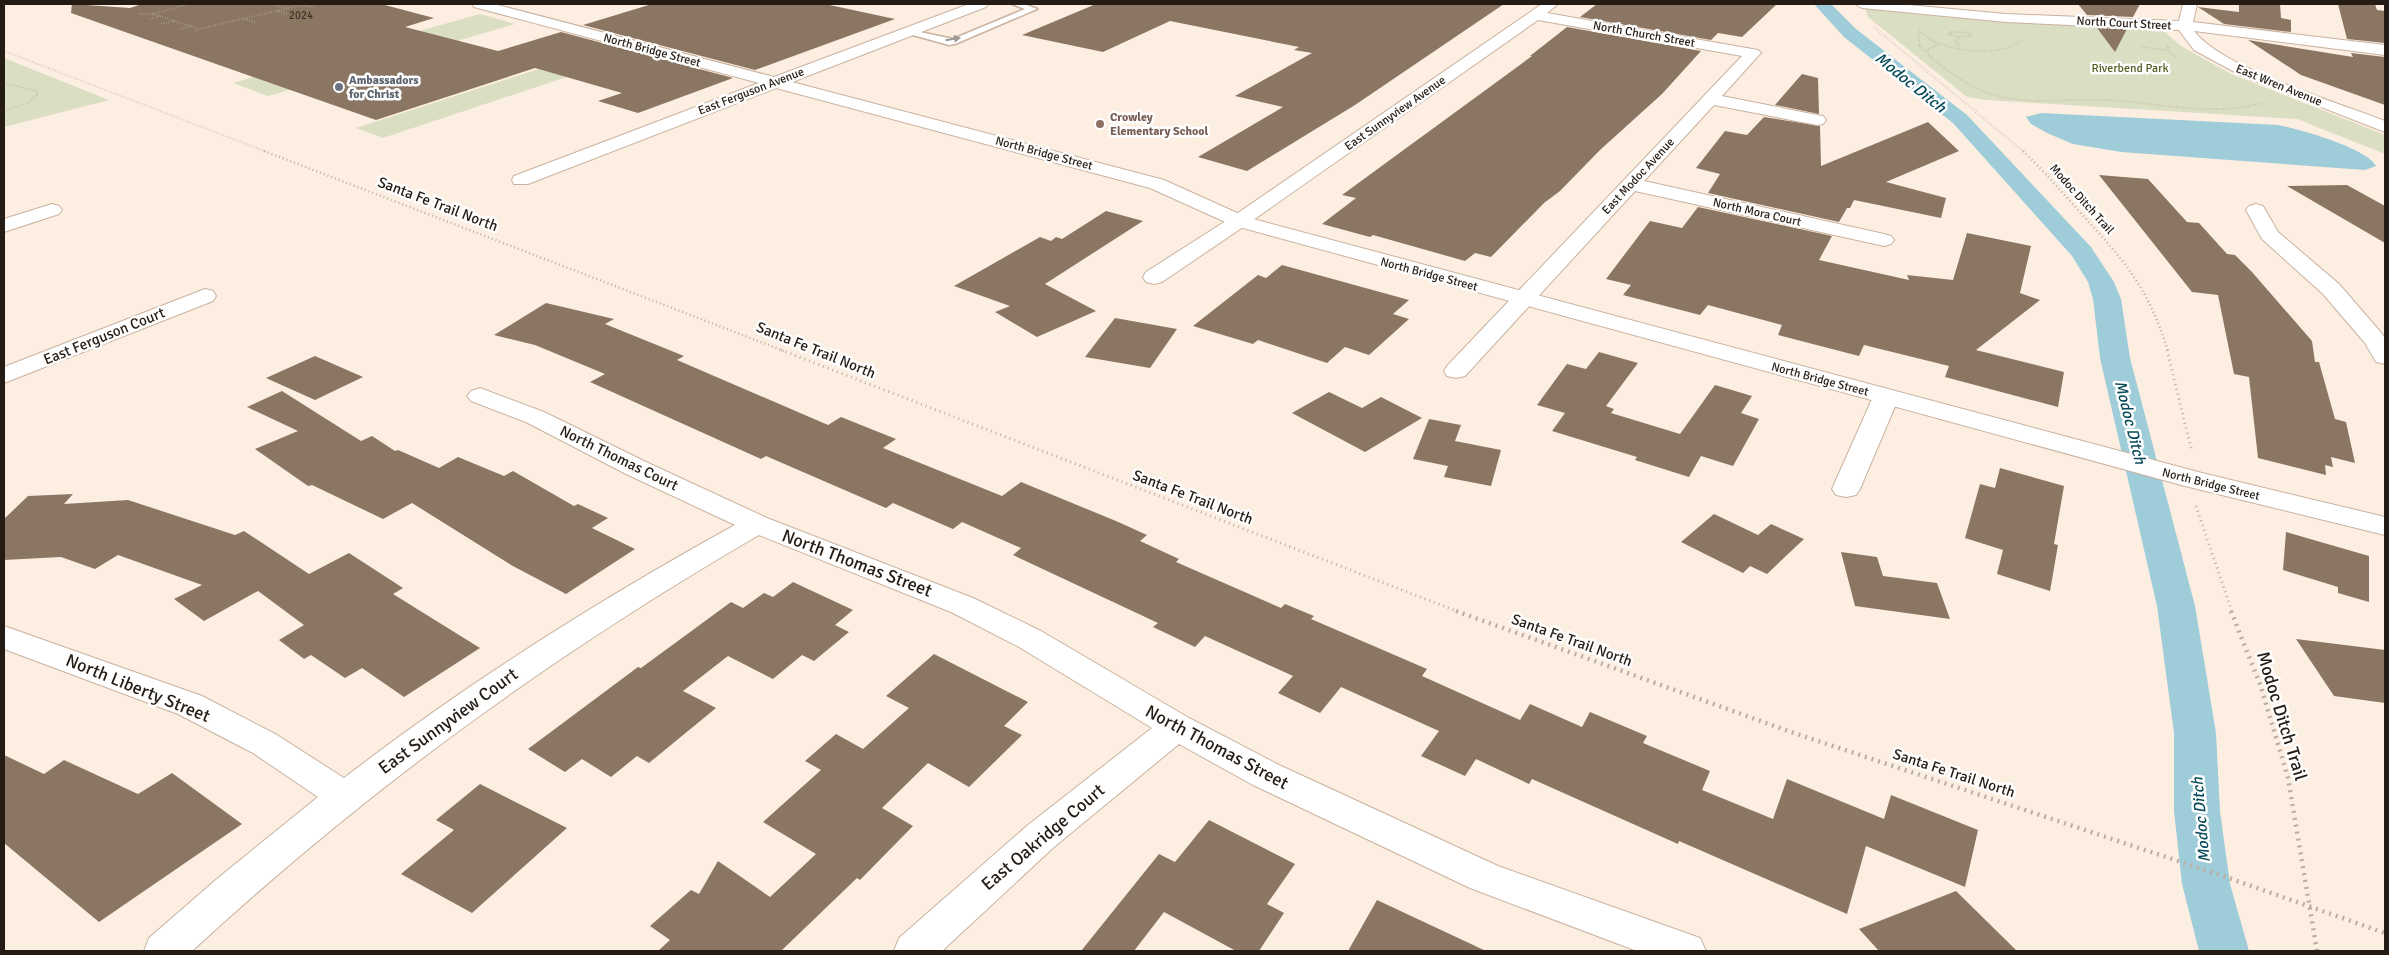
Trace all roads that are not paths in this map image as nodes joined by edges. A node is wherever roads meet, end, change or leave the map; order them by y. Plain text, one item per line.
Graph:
1 (479, 4) edge
2 (981, 4) edge
3 (1016, 4) edge
4 (1551, 4) edge
5 (1862, 4) edge
6 (2190, 4) edge
7 (1535, 15) junction
8 (2186, 26) junction
9 (906, 32) junction
10 (2385, 50) edge
11 (1753, 53) joint
12 (776, 82) junction
13 (1710, 99) junction
14 (1817, 120) dead end
15 (2385, 126) edge
16 (521, 180) dead end
17 (1631, 184) junction
18 (52, 210) dead end
19 (2256, 210) dead end
20 (1239, 221) junction
21 (4, 226) edge
22 (1884, 240) dead end
23 (1154, 277) dead end
24 (205, 296) dead end
25 (1523, 299) junction
26 (2385, 357) edge
27 (1456, 371) dead end
28 (4, 376) edge
29 (480, 396) dead end
30 (1886, 397) junction
31 (1846, 489) dead end
32 (757, 524) junction
33 (2385, 526) edge
34 (4, 637) edge
35 (1177, 728) junction
36 (344, 796) junction
37 (164, 951) edge
38 (914, 951) edge
39 (1685, 951) edge

1 - 12 street, North Bridge Street
2 - 9 street, East Ferguson Avenue
9 -> 3 lane
4 - 7 street, East Sunnyview Avenue
5 - 8 street, North Court Street
6 - 8 street
7 - 11 street, North Church Street
7 - 20 street, East Sunnyview Avenue
8 - 10 street, North Court Street
8 - 15 street, East Wren Avenue
9 - 12 street, East Ferguson Avenue
11 - 13 street, East Modoc Avenue
12 - 16 street, East Ferguson Avenue
12 - 20 street, North Bridge Street
13 - 14 street
13 - 17 street, East Modoc Avenue
17 - 22 street, North Mora Court
17 - 25 street, East Modoc Avenue
18 - 21 street
19 - 26 street
20 - 23 street
20 - 25 street, North Bridge Street
24 - 28 street, East Ferguson Court
25 - 27 street, East Modoc Avenue
25 - 30 street, North Bridge Street
29 - 32 street, North Thomas Court
30 - 31 street
30 - 33 street, North Bridge Street
32 - 35 street, North Thomas Street
32 - 36 street, East Sunnyview Court
34 - 36 street, North Liberty Street
35 - 38 street, East Oakridge Court
35 - 39 street, North Thomas Street
36 - 37 street, East Sunnyview Court

